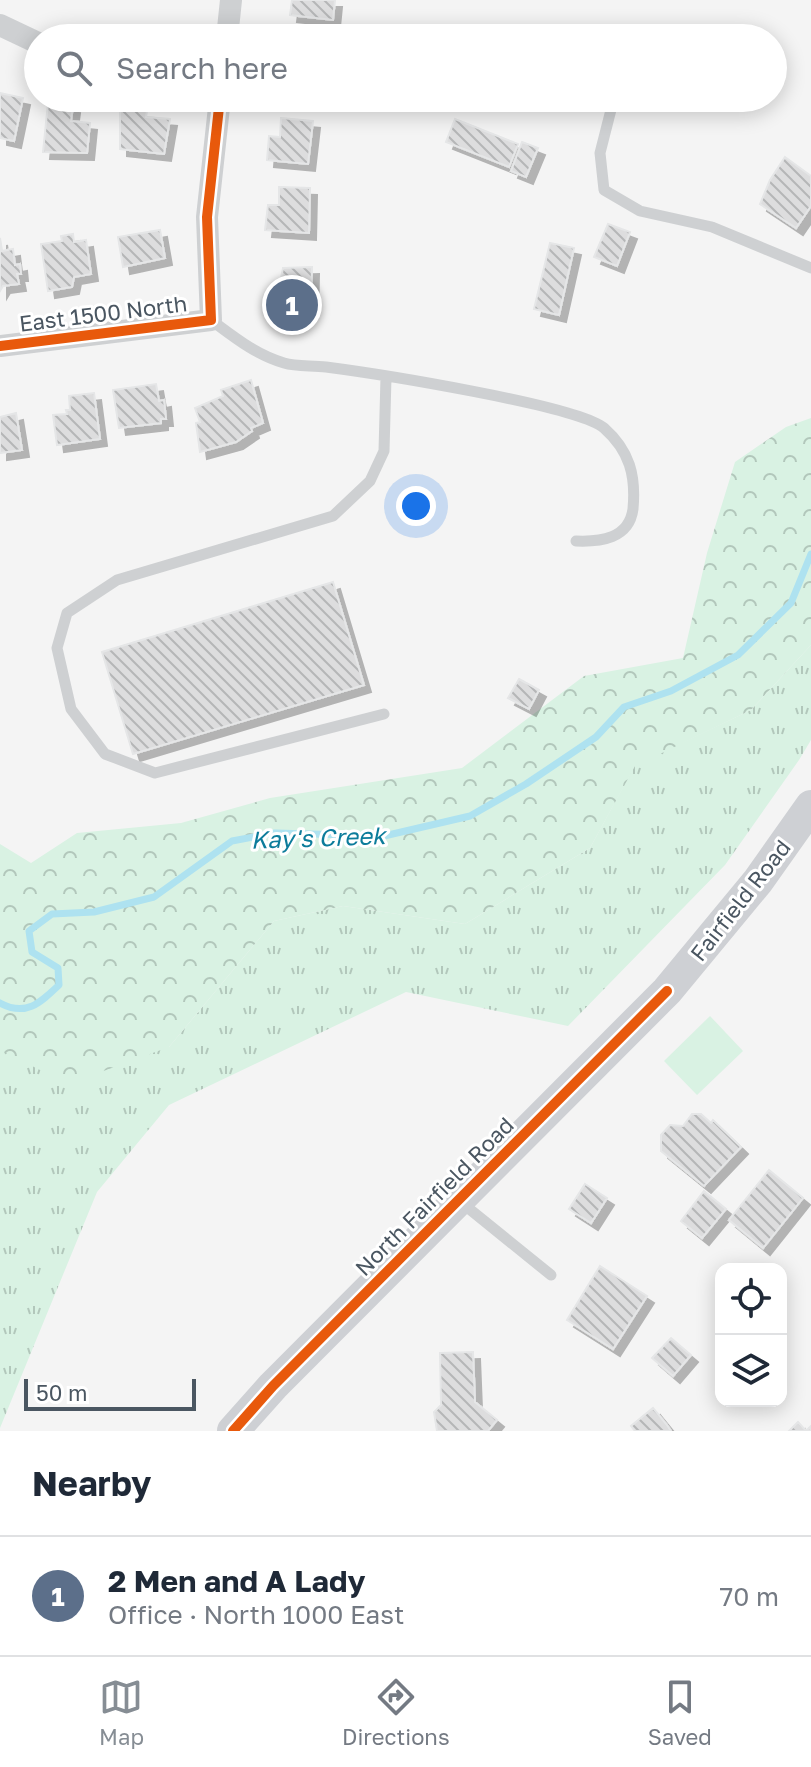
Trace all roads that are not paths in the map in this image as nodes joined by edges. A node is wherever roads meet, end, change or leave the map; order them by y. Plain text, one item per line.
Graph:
1 (231, 0) edge
2 (228, 24) edge
3 (0, 25) edge
4 (24, 36) edge
5 (218, 112) edge
6 (610, 112) edge
7 (811, 268) edge
8 (211, 320) junction
9 (0, 346) edge
10 (386, 377) junction
11 (576, 541) dead end
12 (384, 714) dead end
13 (811, 806) edge
14 (667, 991) joint
15 (458, 1200) junction
16 (551, 1275) dead end
17 (233, 1431) edge

1 - 2 street
3 - 4 street
5 - 8 street
6 - 7 lane
8 - 9 street, East 1500 North
8 - 10 lane
10 - 11 lane
10 - 12 lane
13 - 14 main road, Fairfield Road
14 - 15 main road, North Fairfield Road
15 - 16 lane
15 - 17 main road, North Fairfield Road

